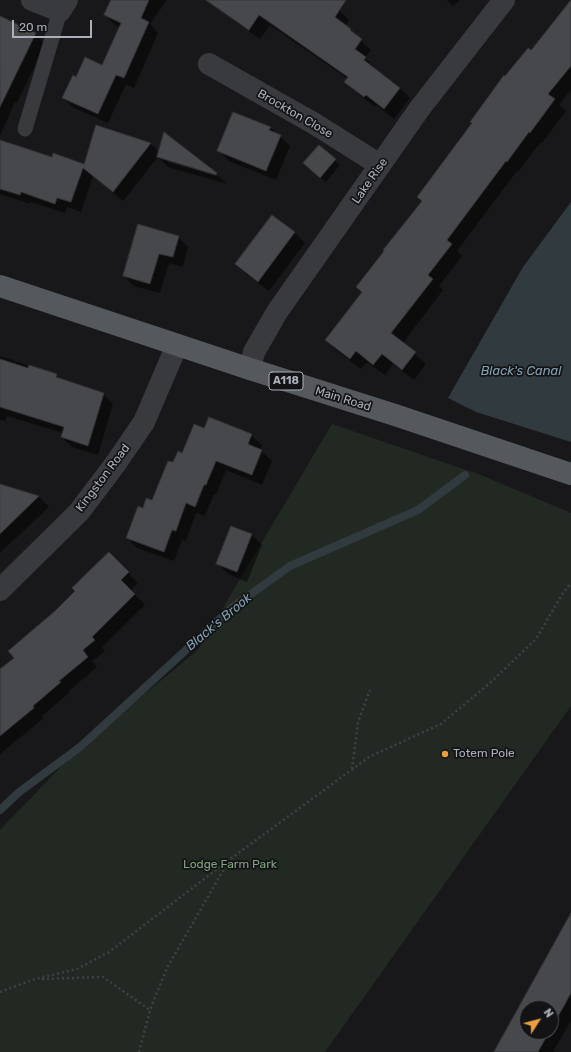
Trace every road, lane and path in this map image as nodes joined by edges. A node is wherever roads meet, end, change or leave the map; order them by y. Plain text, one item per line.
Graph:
1 (32, 0) edge
2 (504, 0) edge
3 (64, 6) edge
4 (209, 64) dead end
5 (25, 129) dead end
6 (380, 166) junction
7 (0, 286) edge
8 (177, 345) junction
9 (250, 370) junction
10 (571, 474) edge
11 (571, 583) edge
12 (0, 590) edge
13 (370, 690) dead end
14 (352, 769) junction
15 (229, 860) junction
16 (35, 979) junction
17 (0, 992) edge
18 (150, 1010) junction
19 (139, 1052) edge

1 - 3 street
2 - 6 street, Lake Rise
3 - 5 lane
4 - 6 street, Brockton Close
6 - 9 street, Lake Rise
7 - 8 main road, Main Road / A118
8 - 9 main road, Main Road / A118
8 - 12 street, Kingston Road
9 - 10 main road, Main Road / A118
11 - 14 path
13 - 14 path
14 - 15 path
15 - 16 path
15 - 18 path
16 - 17 path
16 - 18 path
18 - 19 path

